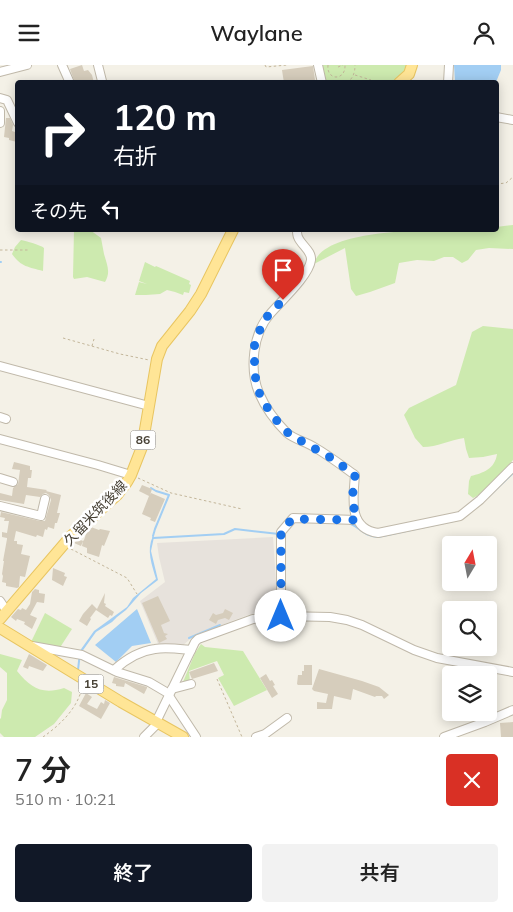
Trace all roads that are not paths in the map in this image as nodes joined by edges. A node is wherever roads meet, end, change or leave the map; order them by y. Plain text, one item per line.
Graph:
1 (27, 65) edge
2 (62, 65) edge
3 (98, 65) edge
4 (318, 65) edge
5 (412, 65) edge
6 (449, 65) edge
7 (0, 72) edge
8 (69, 80) edge
9 (102, 80) edge
10 (321, 80) edge
11 (402, 80) edge
12 (448, 80) edge
13 (0, 98) edge
14 (15, 111) edge
15 (0, 113) edge
16 (499, 118) edge
17 (513, 120) edge
18 (0, 123) edge
19 (232, 232) edge
20 (297, 232) edge
21 (0, 366) edge
22 (149, 406) junction
23 (0, 439) edge
24 (513, 467) edge
25 (131, 475) junction
26 (0, 478) edge
27 (14, 482) dead end
28 (45, 499) dead end
29 (0, 506) edge
30 (357, 520) junction
31 (0, 601) edge
32 (3, 615) edge
33 (281, 616) junction
34 (0, 628) edge
35 (26, 645) junction
36 (191, 650) junction
37 (65, 651) junction
38 (59, 665) junction
39 (114, 670) junction
40 (513, 672) edge
41 (191, 683) dead end
42 (169, 692) junction
43 (513, 709) edge
44 (287, 718) dead end
45 (157, 722) junction
46 (144, 737) edge
47 (183, 737) edge
48 (196, 737) edge
49 (256, 737) edge
50 (444, 737) edge

1 - 7 street
2 - 8 street
3 - 9 street
4 - 10 street
5 - 11 main road
6 - 12 street
13 - 14 street
15 - 18 street
16 - 17 street
19 - 22 main road, 久留米筑後線 / 86
20 - 30 street
21 - 22 street
22 - 25 main road, 久留米筑後線 / 86
23 - 25 street
24 - 30 street
25 - 32 main road, 久留米筑後線 / 86
26 - 27 street
28 - 29 street
30 - 33 street
31 - 32 street
33 - 36 street
33 - 40 street
34 - 35 main road, 15
35 - 37 street
35 - 38 main road, 15
36 - 39 street
36 - 42 street
37 - 38 street
37 - 39 street
38 - 45 main road, 15
39 - 42 street
41 - 42 street
42 - 45 street
42 - 48 street
43 - 50 street
44 - 49 street
45 - 46 street
45 - 47 main road, 15

